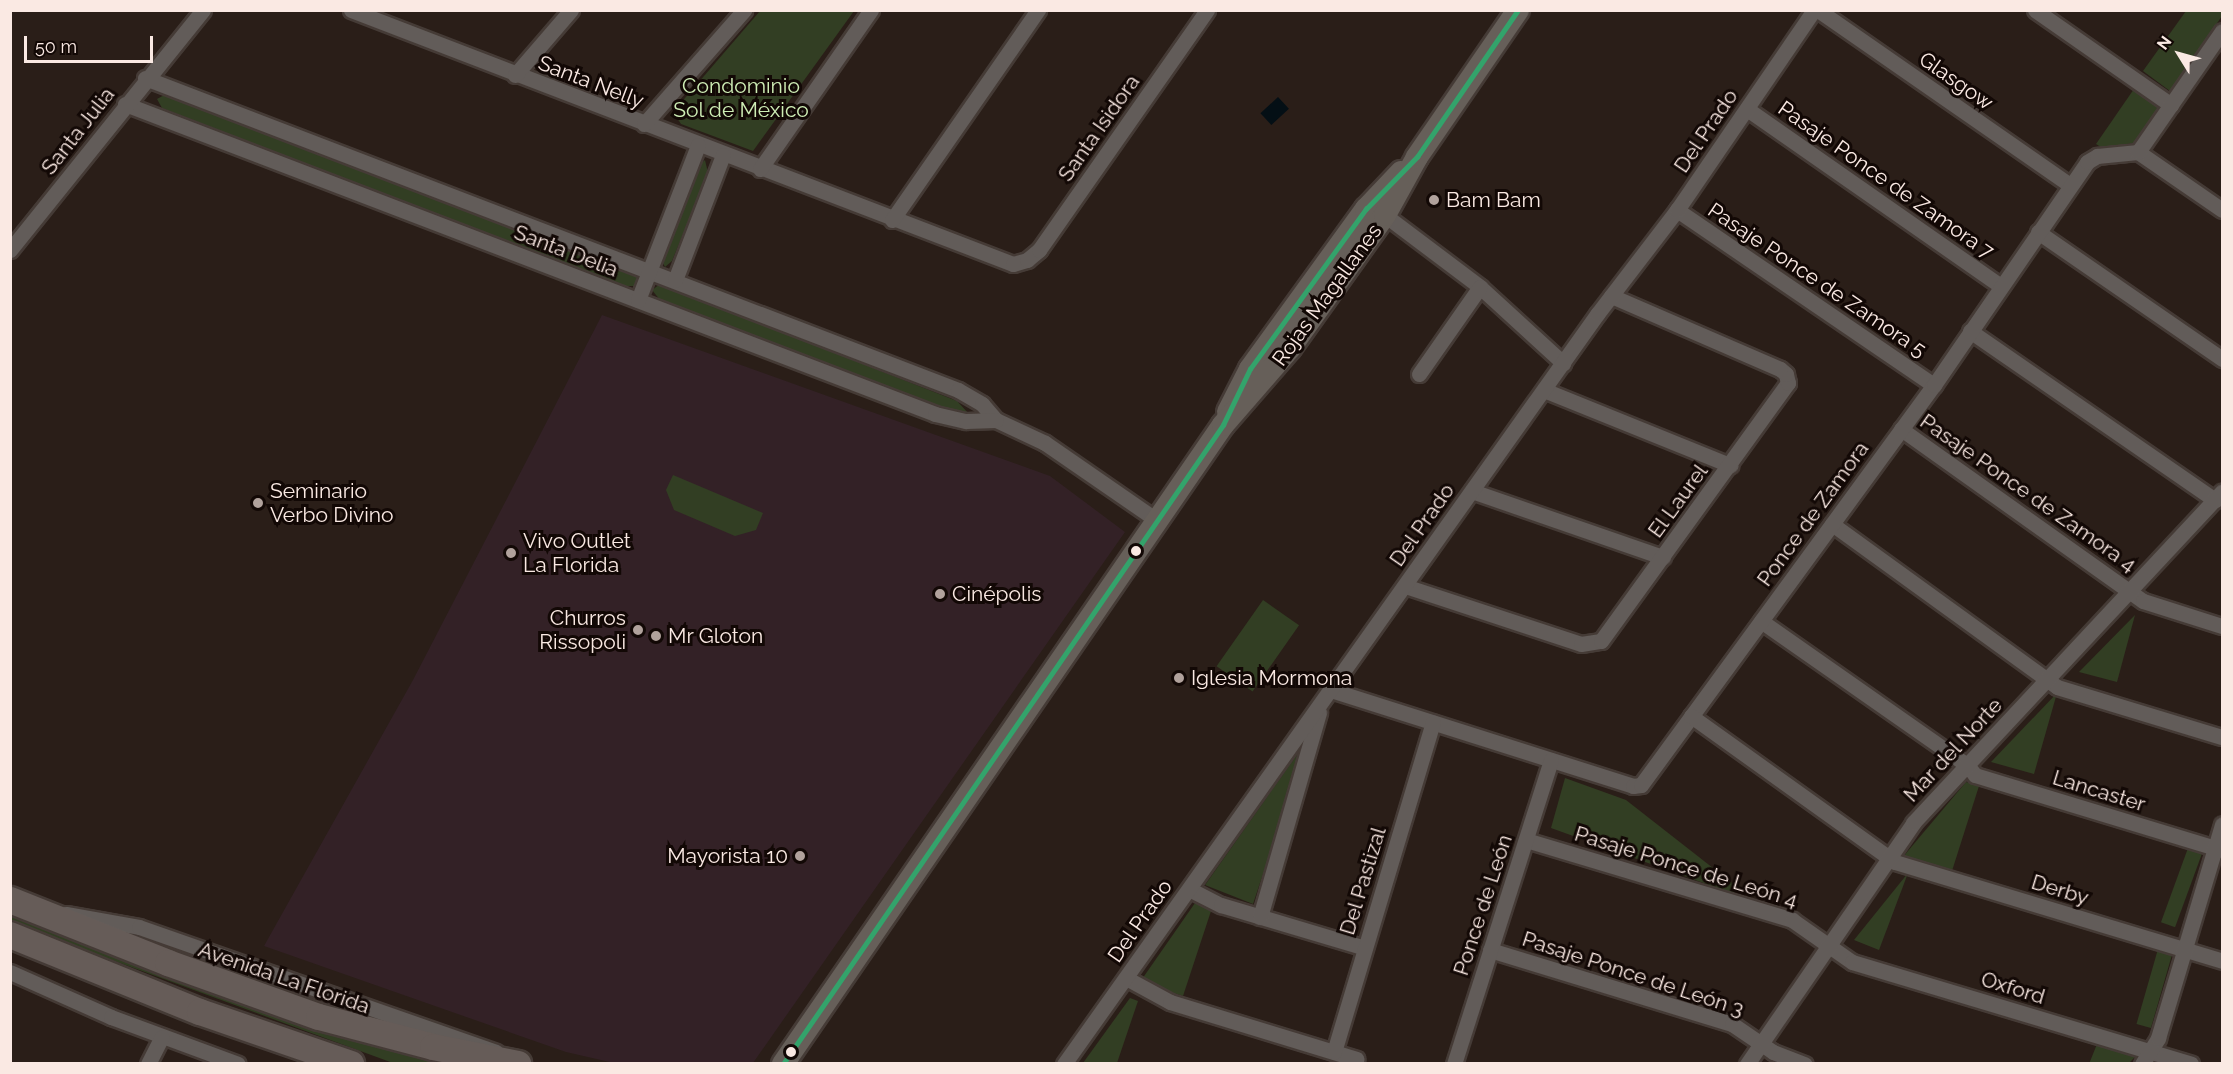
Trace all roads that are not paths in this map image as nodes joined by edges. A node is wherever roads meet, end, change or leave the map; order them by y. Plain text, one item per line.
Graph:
1 (203, 10) edge
2 (351, 10) edge
3 (571, 10) edge
4 (744, 10) edge
5 (871, 10) edge
6 (1038, 10) edge
7 (1207, 10) edge
8 (1518, 10) edge
9 (1816, 10) edge
10 (2036, 10) edge
11 (383, 16) edge
12 (2223, 31) edge
13 (514, 75) junction
14 (145, 78) junction
15 (125, 104) junction
16 (2171, 105) junction
17 (1747, 109) junction
18 (644, 124) junction
19 (698, 145) junction
20 (2138, 152) junction
21 (723, 154) junction
22 (760, 169) junction
23 (2070, 186) junction
24 (1377, 210) junction
25 (1677, 210) junction
26 (2223, 210) edge
27 (892, 220) junction
28 (2038, 232) junction
29 (10, 250) edge
30 (1020, 263) joint
31 (650, 270) junction
32 (675, 280) junction
33 (2001, 286) junction
34 (1480, 287) junction
35 (1611, 296) junction
36 (638, 300) junction
37 (1970, 331) junction
38 (2223, 359) edge
39 (1563, 363) junction
40 (1419, 374) dead end
41 (1934, 385) junction
42 (1544, 390) junction
43 (996, 420) junction
44 (1901, 429) junction
45 (1730, 465) junction
46 (1472, 491) junction
47 (2219, 496) edge
48 (1158, 521) junction
49 (1832, 524) junction
50 (1663, 557) junction
51 (1404, 586) junction
52 (2130, 591) junction
53 (1761, 621) junction
54 (2223, 626) edge
55 (2049, 678) junction
56 (1326, 695) junction
57 (1691, 716) junction
58 (1433, 723) junction
59 (2223, 737) edge
60 (1551, 760) junction
61 (1967, 765) junction
62 (2223, 824) edge
63 (1526, 840) junction
64 (2219, 849) edge
65 (1887, 858) junction
66 (1189, 888) junction
67 (10, 900) edge
68 (1260, 917) junction
69 (10, 935) edge
70 (1827, 945) junction
71 (1365, 948) junction
72 (2185, 949) junction
73 (1490, 950) junction
74 (2223, 961) edge
75 (10, 972) edge
76 (1125, 978) junction
77 (162, 1037) junction
78 (1761, 1043) junction
79 (1334, 1052) junction
80 (2147, 1058) edge
81 (1357, 1059) dead end
82 (148, 1064) edge
83 (238, 1064) edge
84 (351, 1064) edge
85 (519, 1064) edge
86 (783, 1064) edge
87 (1064, 1064) edge
88 (1454, 1064) edge
89 (1747, 1064) edge
90 (1805, 1064) edge
91 (2191, 1064) edge

1 - 14 street, Santa Julia
2 - 11 street, Santa Nelly
3 - 13 street
4 - 18 street
5 - 22 street
6 - 27 street
7 - 30 street, Santa Isidora
8 - 24 street, Rojas Magallanes
9 - 17 street, Del Prado
9 - 23 street, Glasgow
10 - 16 street
11 - 13 street, Santa Nelly
12 - 16 street
13 - 18 street, Santa Nelly
14 - 15 street, Santa Julia
14 - 31 street, Santa Delia
15 - 29 street, Santa Julia
15 - 36 street, Santa Delia
16 - 20 street
17 - 25 street, Del Prado
17 - 33 street, Pasaje Ponce de Zamora 7
18 - 19 street, Santa Nelly
19 - 21 street, Santa Nelly
19 - 31 street
20 - 23 street, Ponce de Zamora
20 - 26 street
21 - 22 street, Santa Nelly
21 - 32 street
22 - 27 street, Santa Nelly
23 - 28 street, Ponce de Zamora
24 - 34 street
24 - 48 street, Rojas Magallanes
25 - 35 street, Del Prado
25 - 41 street, Pasaje Ponce de Zamora 5
27 - 30 street, Santa Nelly
28 - 33 street, Ponce de Zamora
28 - 38 street
31 - 32 street, Santa Delia
31 - 36 street
32 - 43 street, Santa Delia
33 - 37 street, Ponce de Zamora
34 - 39 street
34 - 40 street
35 - 39 street, Del Prado
35 - 45 street, El Laurel
36 - 43 street, Santa Delia
37 - 41 street, Ponce de Zamora
37 - 47 street
39 - 42 street, Del Prado
41 - 44 street, Ponce de Zamora
42 - 45 street
42 - 46 street, Del Prado
43 - 48 street, Santa Delia
44 - 49 street, Ponce de Zamora
44 - 52 street, Pasaje Ponce de Zamora 4
45 - 50 street, El Laurel
46 - 50 street
46 - 51 street, Del Prado
47 - 52 street, Mar del Norte
48 - 86 street, Rojas Magallanes
49 - 53 street, Ponce de Zamora
49 - 55 street
50 - 51 street, El Laurel
51 - 56 street, Del Prado
52 - 54 street, Pasaje Ponce de Zamora 4
52 - 55 street, Mar del Norte
53 - 57 street, Ponce de Zamora
53 - 61 street, Lancaster
55 - 59 street
55 - 61 street, Mar del Norte
56 - 58 street, Ponce de Zamora
56 - 66 street, Del Prado
56 - 68 street
57 - 60 street, Ponce de Zamora
57 - 65 street, Derby
58 - 60 street, Ponce de Zamora
58 - 71 street, Del Pastizal
60 - 63 street, Ponce de León
61 - 64 street, Lancaster
61 - 65 street, Mar del Norte
62 - 64 street
63 - 70 street, Pasaje Ponce de León 4
63 - 73 street, Ponce de León
64 - 72 street
65 - 70 street, Mar del Norte
65 - 72 street, Derby
66 - 68 street
66 - 76 street, Del Prado
67 - 85 main road, Avenida La Florida
68 - 71 street
69 - 84 main road
70 - 78 street, Mar del Norte
70 - 80 street, Oxford
71 - 79 street, Del Pastizal
72 - 74 street, Derby
72 - 80 street
73 - 78 street, Pasaje Ponce de León 3
73 - 88 street, Ponce de León
75 - 77 street
76 - 79 street
76 - 87 street, Del Prado
77 - 82 street
77 - 83 street
78 - 89 street, Mar del Norte
78 - 90 street, Pasaje Ponce de León 3
79 - 81 street
80 - 91 street, Oxford

